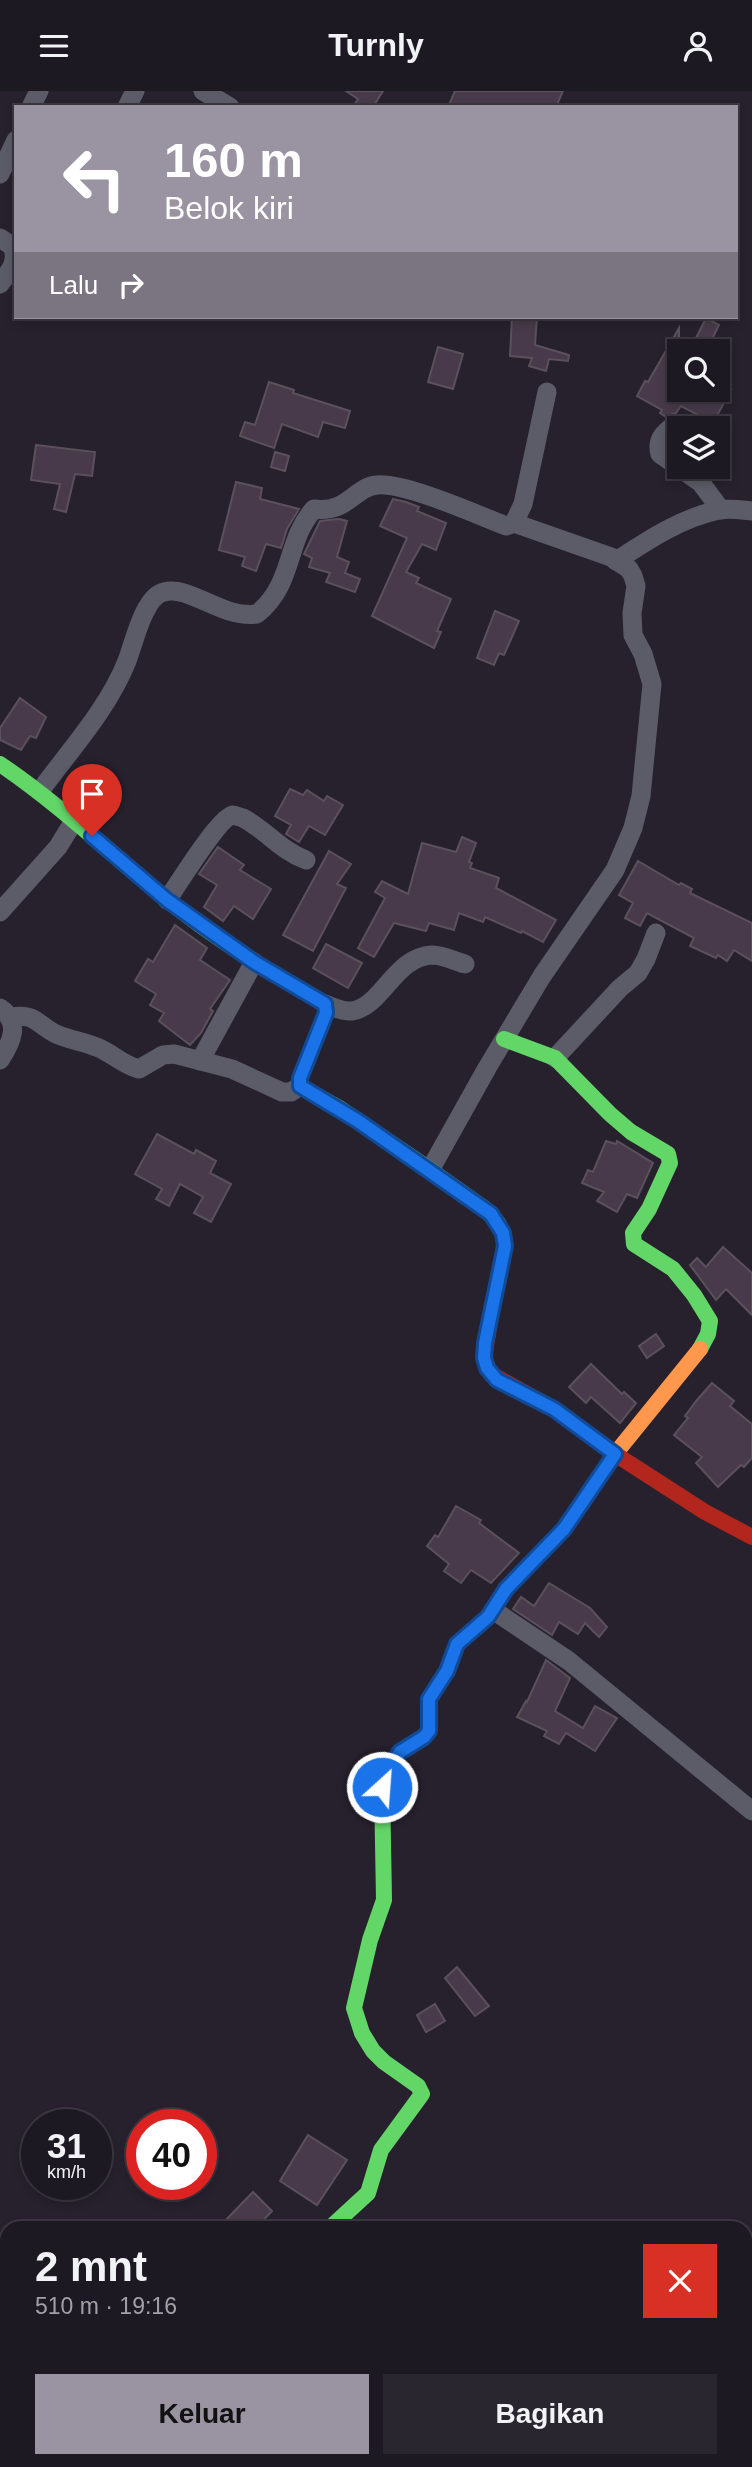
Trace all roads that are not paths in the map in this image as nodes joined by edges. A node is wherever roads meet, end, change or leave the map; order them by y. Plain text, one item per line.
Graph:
1 (203, 91) edge
2 (227, 105) edge
3 (14, 144) edge
4 (0, 174) edge
5 (0, 238) edge
6 (14, 250) edge
7 (14, 266) edge
8 (0, 284) edge
9 (547, 391) dead end
10 (667, 431) edge
11 (667, 459) edge
12 (695, 479) edge
13 (721, 510) junction
14 (752, 510) edge
15 (514, 523) junction
16 (616, 561) junction
17 (0, 764) edge
18 (40, 791) junction
19 (74, 821) junction
20 (306, 860) dead end
21 (167, 900) junction
22 (0, 912) edge
23 (656, 933) dead end
24 (254, 962) junction
25 (464, 964) dead end
26 (325, 1004) junction
27 (6, 1013) edge
28 (505, 1038) junction
29 (555, 1058) junction
30 (0, 1060) edge
31 (200, 1061) junction
32 (300, 1086) junction
33 (430, 1170) junction
34 (615, 1454) junction
35 (752, 1537) edge
36 (493, 1610) junction
37 (752, 1811) edge
38 (338, 2221) edge

1 - 2 street
3 - 4 street
5 - 6 street
7 - 8 street
9 - 15 street
10 - 11 street
12 - 13 street
13 - 14 street
13 - 16 street
15 - 16 street
15 - 18 street
16 - 28 street
17 - 18 street
18 - 19 street
19 - 21 street
19 - 22 street
20 - 21 street
21 - 24 street
23 - 29 street
24 - 26 street
24 - 31 street
25 - 26 street
26 - 32 street
27 - 30 street
27 - 31 street
28 - 29 street
28 - 33 street
29 - 34 street
31 - 32 street
32 - 33 street
33 - 34 street
34 - 35 street
34 - 36 street
36 - 37 street
36 - 38 street

